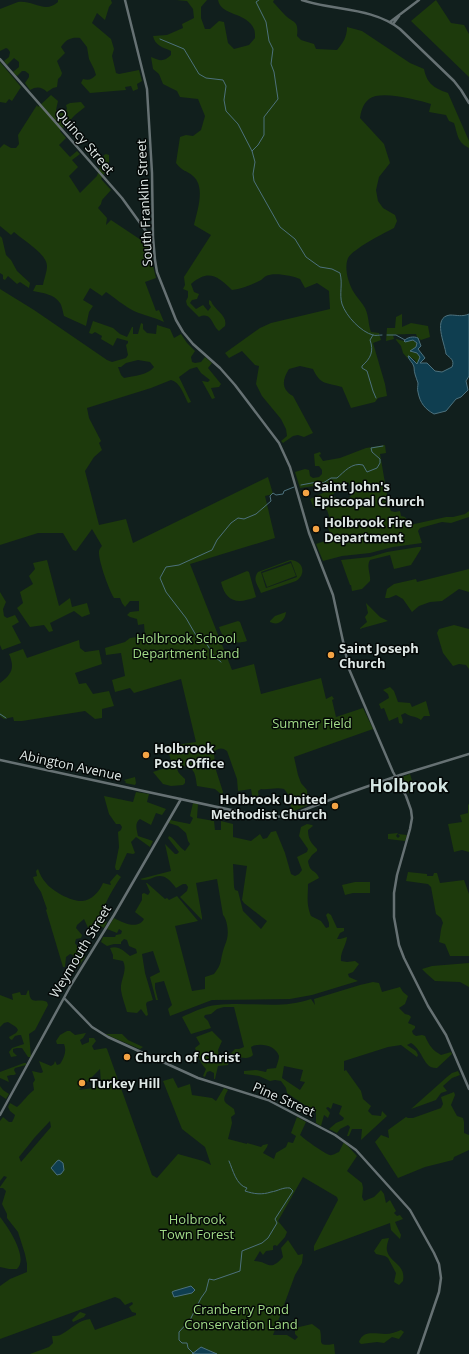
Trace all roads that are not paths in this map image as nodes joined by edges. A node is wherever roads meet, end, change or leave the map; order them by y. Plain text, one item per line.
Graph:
1 (126, 0) edge
2 (302, 0) edge
3 (419, 0) edge
4 (391, 23) junction
5 (0, 60) edge
6 (469, 103) edge
7 (153, 237) junction
8 (469, 754) edge
9 (0, 760) edge
10 (395, 777) junction
11 (181, 799) junction
12 (64, 998) junction
13 (469, 1089) edge
14 (0, 1115) edge
15 (418, 1354) edge

1 - 7 main road, South Franklin Street
2 - 4 main road
3 - 4 main road
4 - 6 main road
5 - 7 main road, Quincy Street
7 - 10 main road, South Franklin Street
8 - 10 main road, Abington Avenue
9 - 11 main road, Abington Avenue
10 - 11 main road, Abington Avenue
10 - 13 main road, South Franklin Street
11 - 12 main road, Weymouth Street
12 - 14 main road, Weymouth Street
12 - 15 main road, Pine Street

